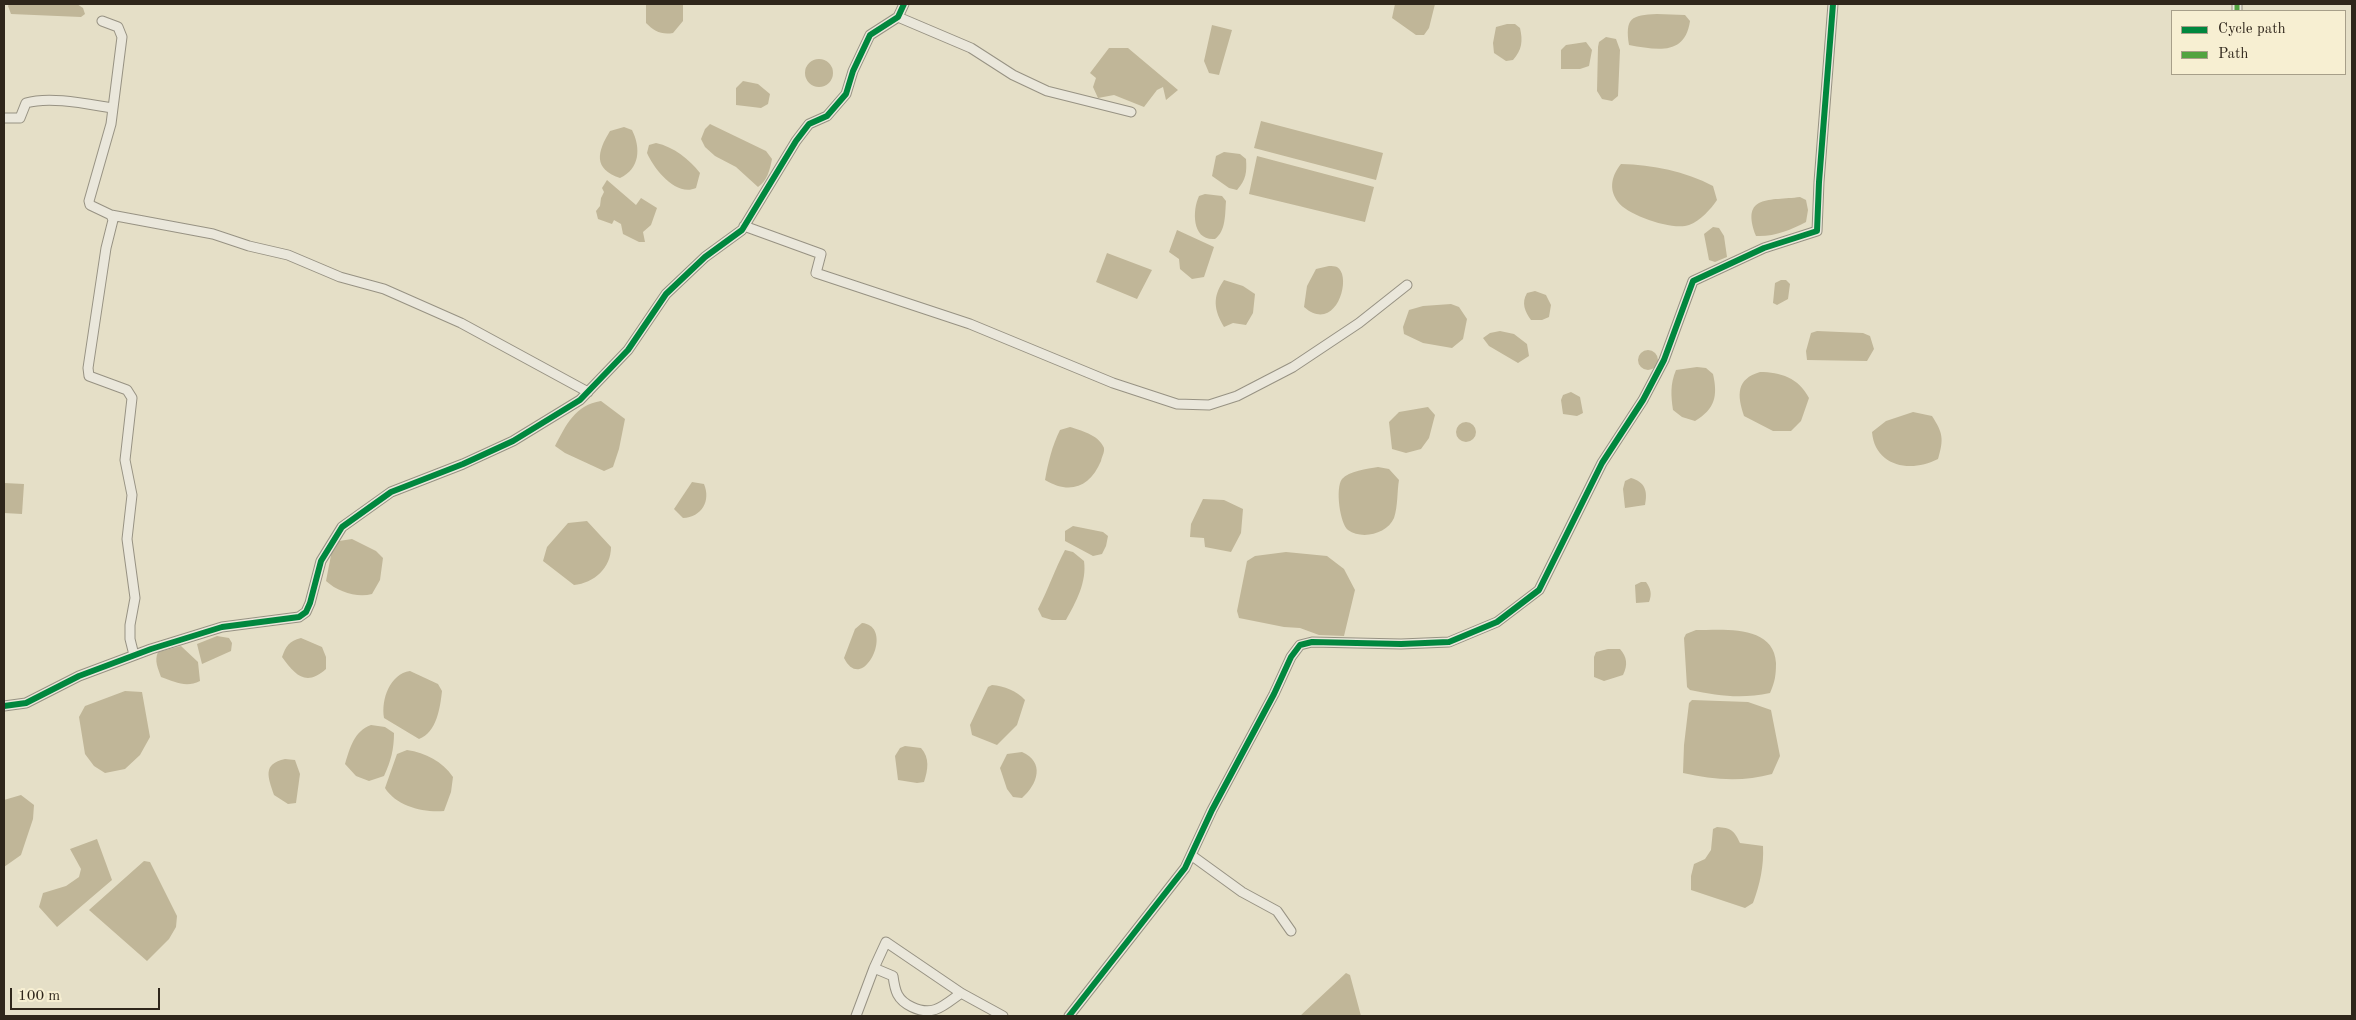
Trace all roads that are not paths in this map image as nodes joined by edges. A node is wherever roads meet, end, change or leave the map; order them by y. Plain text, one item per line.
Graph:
1 (904, 4) edge
2 (1833, 4) edge
3 (898, 17) junction
4 (102, 21) dead end
5 (112, 108) junction
6 (1131, 112) dead end
7 (4, 118) edge
8 (111, 215) junction
9 (744, 226) junction
10 (1406, 285) dead end
11 (588, 392) junction
12 (134, 655) junction
13 (4, 706) edge
14 (1191, 855) junction
15 (1291, 931) dead end
16 (874, 968) junction
17 (960, 994) junction
18 (856, 1016) edge
19 (1003, 1016) edge
20 (1069, 1016) edge

1 - 3 street
2 - 14 street
3 - 6 street
3 - 9 street
4 - 5 street
5 - 7 street
5 - 8 street
8 - 11 street
8 - 12 street
9 - 10 street
9 - 11 street
11 - 12 street
12 - 13 street
14 - 15 street
14 - 20 street
16 - 17 street
16 - 17 street
16 - 18 street
17 - 19 street

